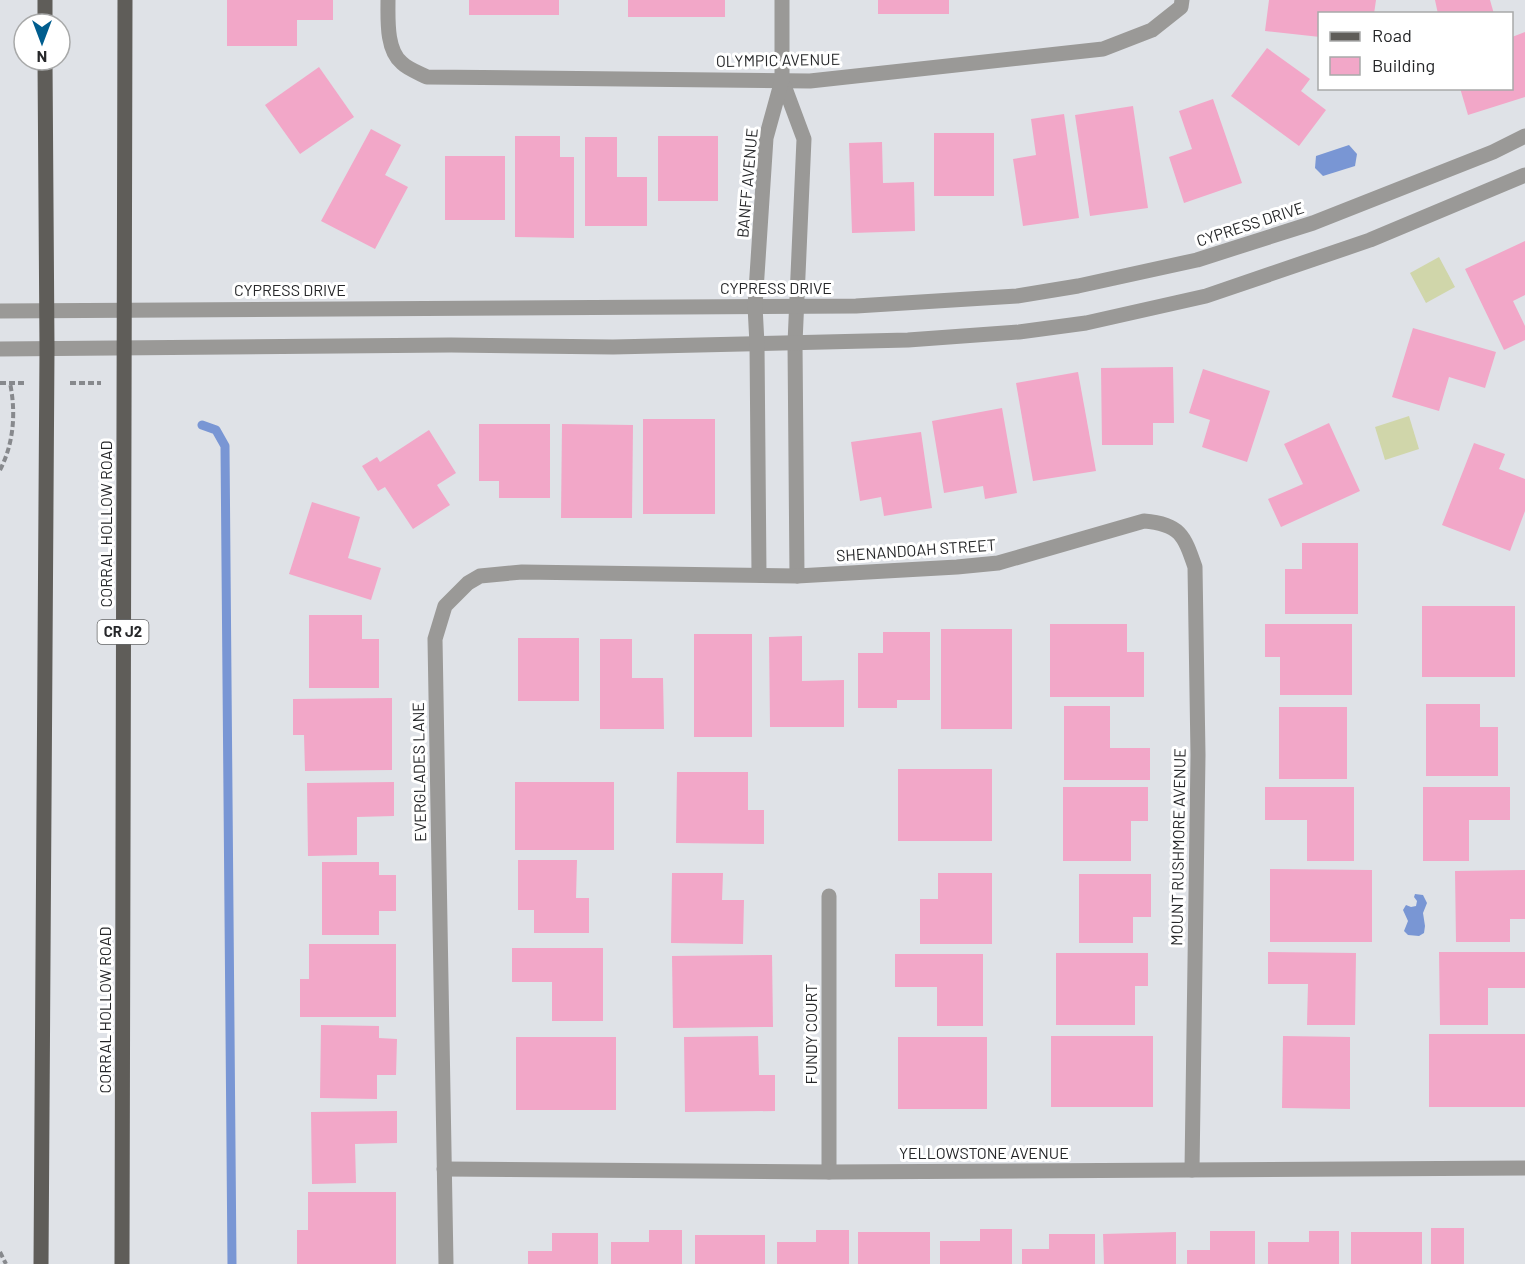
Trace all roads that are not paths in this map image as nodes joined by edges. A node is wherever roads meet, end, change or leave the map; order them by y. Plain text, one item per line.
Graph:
1 (125, 0) edge
2 (388, 0) edge
3 (782, 0) edge
4 (1182, 4) edge
5 (45, 72) edge
6 (782, 80) junction
7 (1525, 136) edge
8 (1525, 175) edge
9 (755, 306) junction
10 (796, 306) junction
11 (124, 309) junction
12 (47, 310) junction
13 (0, 311) edge
14 (795, 343) junction
15 (757, 344) junction
16 (124, 348) junction
17 (0, 349) edge
18 (47, 349) junction
19 (1176, 531) joint
20 (759, 575) junction
21 (797, 576) junction
22 (829, 896) dead end
23 (1525, 1168) edge
24 (444, 1169) junction
25 (1192, 1170) junction
26 (829, 1172) junction
27 (41, 1264) edge
28 (122, 1264) edge
29 (446, 1264) edge

1 - 11 main road, CORRAL HOLLOW ROAD / CR J2
2 - 6 street, OLYMPIC AVENUE
3 - 6 street
4 - 6 street, OLYMPIC AVENUE
5 - 12 main road
6 - 9 street, BANFF AVENUE
6 - 10 street
7 - 10 street, CYPRESS DRIVE
8 - 14 street
9 - 10 street, CYPRESS DRIVE
9 - 11 street, CYPRESS DRIVE
9 - 15 street, BANFF AVENUE
10 - 14 street
11 - 12 street, CYPRESS DRIVE
11 - 16 main road, CORRAL HOLLOW ROAD / CR J2
12 - 13 street, CYPRESS DRIVE
12 - 18 main road
14 - 15 street
14 - 21 street
15 - 16 street
15 - 20 street, BANFF AVENUE
16 - 18 street
16 - 28 main road, CORRAL HOLLOW ROAD / CR J2
17 - 18 street
18 - 27 main road
19 - 21 street, SHENANDOAH STREET
19 - 25 street, MOUNT RUSHMORE AVENUE
20 - 21 street, SHENANDOAH STREET
20 - 24 street, EVERGLADES LANE
22 - 26 street, FUNDY COURT
23 - 25 street, YELLOWSTONE AVENUE
24 - 26 street, YELLOWSTONE AVENUE
24 - 29 street, EVERGLADES LANE
25 - 26 street, YELLOWSTONE AVENUE

